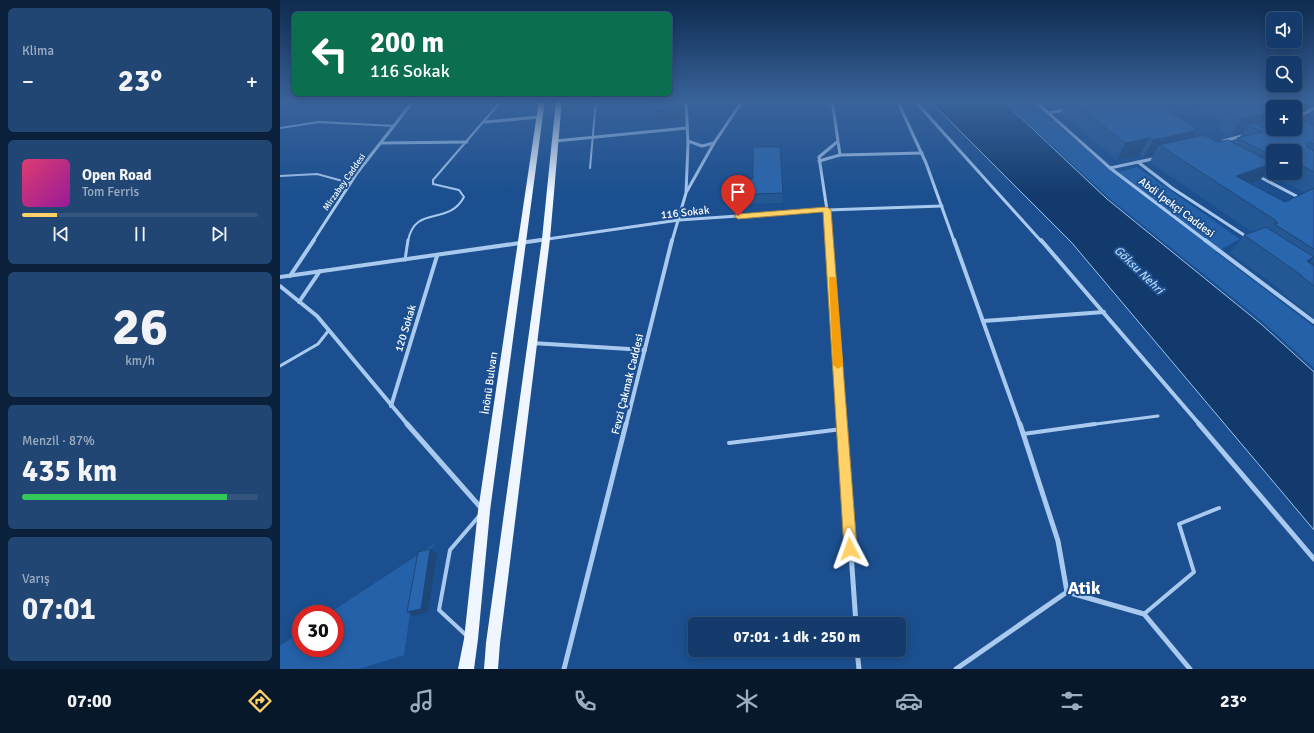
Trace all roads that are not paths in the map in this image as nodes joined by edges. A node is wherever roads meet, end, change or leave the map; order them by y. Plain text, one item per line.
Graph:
1 (390, 131) edge
2 (477, 131) edge
3 (537, 131) edge
4 (556, 131) edge
5 (594, 131) edge
6 (657, 131) edge
7 (687, 131) edge
8 (722, 131) edge
9 (836, 131) edge
10 (912, 131) edge
11 (942, 131) edge
12 (1069, 131) edge
13 (1248, 135) edge
14 (1241, 137) junction
15 (593, 138) junction
16 (1248, 140) edge
17 (555, 141) junction
18 (688, 141) junction
19 (467, 142) junction
20 (837, 142) junction
21 (381, 143) junction
22 (714, 143) junction
23 (1219, 143) edge
24 (922, 153) junction
25 (840, 155) junction
26 (1160, 157) edge
27 (819, 159) junction
28 (1138, 162) junction
29 (590, 168) dead end
30 (1110, 168) junction
31 (280, 176) edge
32 (1257, 176) edge
33 (350, 183) junction
34 (686, 193) junction
35 (1302, 199) edge
36 (942, 206) junction
37 (827, 210) junction
38 (679, 220) junction
39 (546, 239) junction
40 (1250, 239) edge
41 (521, 244) junction
42 (436, 256) junction
43 (405, 260) junction
44 (320, 272) junction
45 (290, 276) junction
46 (280, 277) edge
47 (280, 286) edge
48 (299, 302) junction
49 (1104, 312) junction
50 (983, 321) junction
51 (1314, 322) edge
52 (329, 330) junction
53 (532, 343) junction
54 (645, 350) junction
55 (280, 366) edge
56 (391, 406) junction
57 (1158, 416) dead end
58 (842, 429) junction
59 (1023, 434) junction
60 (729, 443) dead end
61 (1218, 508) dead end
62 (484, 511) junction
63 (1314, 559) edge
64 (1067, 592) junction
65 (1144, 614) junction
66 (855, 617) edge
67 (471, 639) junction
68 (858, 657) edge
69 (466, 669) edge
70 (491, 669) edge
71 (564, 669) edge
72 (859, 669) edge
73 (956, 669) edge
74 (1190, 669) edge

1 - 21 street, Mirzabey Caddesi
2 - 19 lane
3 - 41 main road, İnönü Bulvarı
4 - 17 main road
5 - 15 lane
6 - 15 street
7 - 18 street, Fevzi Çakmak Caddesi
8 - 22 street
9 - 20 street
10 - 24 street
11 - 49 street
12 - 30 street, Abdi İpekçi Caddesi
13 - 14 street
14 - 16 street
14 - 23 street
15 - 17 street
15 - 29 lane
17 - 39 main road
18 - 22 street
18 - 34 street, Fevzi Çakmak Caddesi
19 - 21 street
19 - 43 lane
20 - 25 street
20 - 27 street
21 - 33 street, Mirzabey Caddesi
22 - 34 street
24 - 25 street
24 - 36 street
25 - 27 street
26 - 28 street
27 - 37 street
28 - 30 street
28 - 40 street
30 - 51 street, Abdi İpekçi Caddesi
31 - 33 lane
32 - 35 street
33 - 45 street, Mirzabey Caddesi
34 - 38 street, Fevzi Çakmak Caddesi
36 - 37 street, 116 Sokak
36 - 50 street
37 - 38 street, 116 Sokak
37 - 58 street
38 - 39 street, 116 Sokak
38 - 54 street, Fevzi Çakmak Caddesi
39 - 41 street, 116 Sokak
39 - 53 main road
41 - 42 street, 116 Sokak
41 - 62 main road, İnönü Bulvarı
42 - 43 street, 116 Sokak
42 - 56 street, 120 Sokak
43 - 44 street, 116 Sokak
44 - 45 street, 116 Sokak
44 - 48 street
45 - 46 street, 116 Sokak
47 - 48 street
48 - 52 street
49 - 50 street
49 - 63 street
50 - 59 street
52 - 55 lane
52 - 56 street
53 - 54 street
53 - 70 main road
54 - 71 street, Fevzi Çakmak Caddesi
56 - 62 street
57 - 59 lane
58 - 60 lane
58 - 66 street
59 - 64 street
61 - 65 lane
62 - 67 main road, İnönü Bulvarı
62 - 67 lane
64 - 65 street
64 - 73 street
65 - 74 street
67 - 69 main road, İnönü Bulvarı
68 - 72 street

